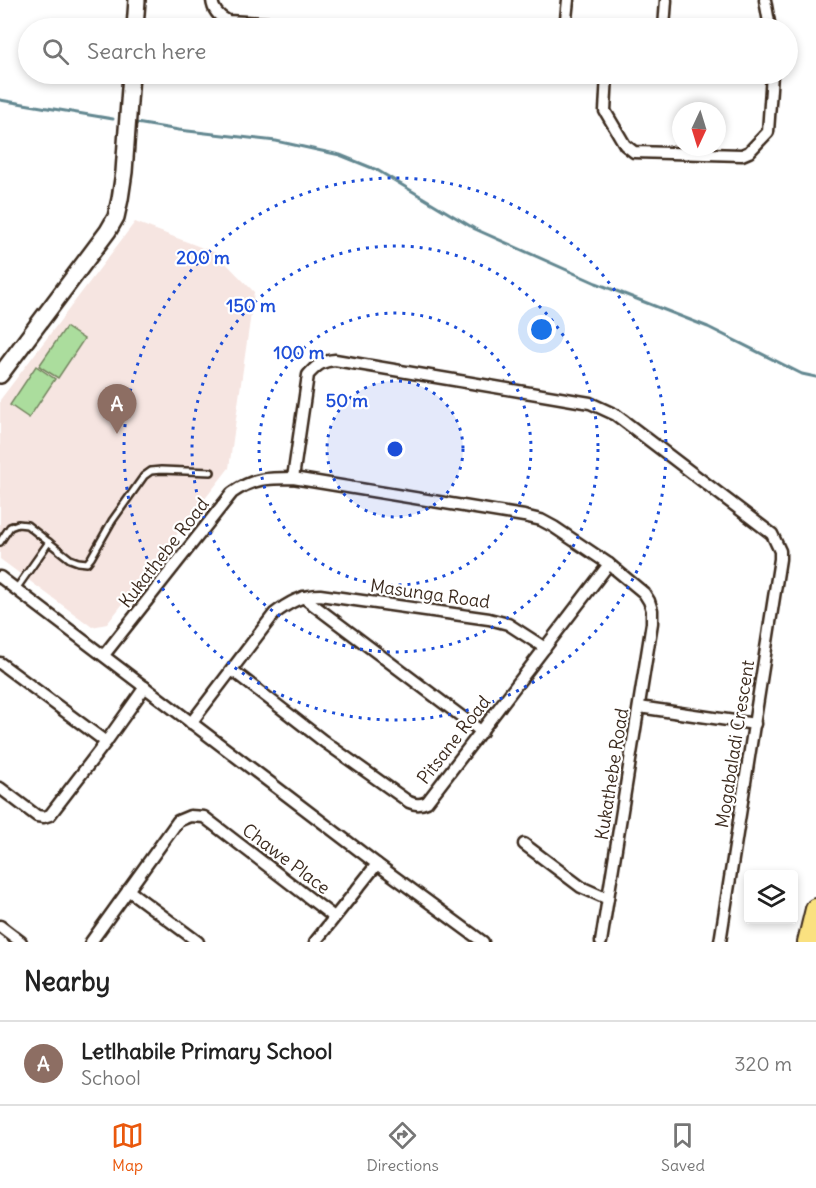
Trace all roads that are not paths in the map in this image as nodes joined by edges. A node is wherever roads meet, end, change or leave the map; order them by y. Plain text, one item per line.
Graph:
1 (137, 0) edge
2 (212, 0) edge
3 (568, 0) edge
4 (666, 0) edge
5 (765, 0) edge
6 (136, 18) edge
7 (222, 18) edge
8 (566, 18) edge
9 (665, 18) edge
10 (768, 18) edge
11 (130, 84) edge
12 (606, 84) edge
13 (771, 84) edge
14 (0, 375) edge
15 (211, 472) dead end
16 (293, 478) junction
17 (0, 542) edge
18 (49, 542) junction
19 (609, 564) junction
20 (0, 577) edge
21 (16, 588) junction
22 (303, 597) junction
23 (545, 648) junction
24 (104, 655) junction
25 (0, 663) edge
26 (232, 670) junction
27 (146, 687) junction
28 (639, 707) junction
29 (191, 723) junction
30 (755, 724) junction
31 (482, 732) junction
32 (106, 742) junction
33 (0, 788) edge
34 (524, 844) dead end
35 (377, 864) junction
36 (128, 890) junction
37 (608, 899) junction
38 (816, 909) edge
39 (334, 917) junction
40 (0, 926) edge
41 (21, 942) edge
42 (91, 942) edge
43 (198, 942) edge
44 (315, 942) edge
45 (483, 942) edge
46 (601, 942) edge
47 (720, 942) edge
48 (808, 942) edge

1 - 6 street
2 - 7 street
3 - 8 street
4 - 9 street
5 - 10 street
11 - 14 street
12 - 13 street
15 - 18 lane
16 - 19 street
16 - 24 street, Kukathebe Road
16 - 30 street, Mogabaladi Crescent
17 - 18 lane
18 - 21 lane
19 - 23 street, Pitsane Road
19 - 28 street, Kukathebe Road
20 - 21 street
21 - 24 street
22 - 23 street, Masunga Road
22 - 26 street
22 - 31 street
23 - 31 street, Pitsane Road
24 - 27 street
25 - 32 street
26 - 29 street
26 - 31 street, Pitsane Road
27 - 29 street
27 - 32 street
28 - 30 street
28 - 37 street, Kukathebe Road
29 - 35 street
30 - 47 street, Mogabaladi Crescent
32 - 33 street
34 - 37 street
35 - 39 street
35 - 45 street
36 - 39 street, Chawe Place
36 - 42 street
36 - 43 street
37 - 46 street, Kukathebe Road
38 - 48 highway
39 - 44 street, Chawe Place
40 - 41 street

